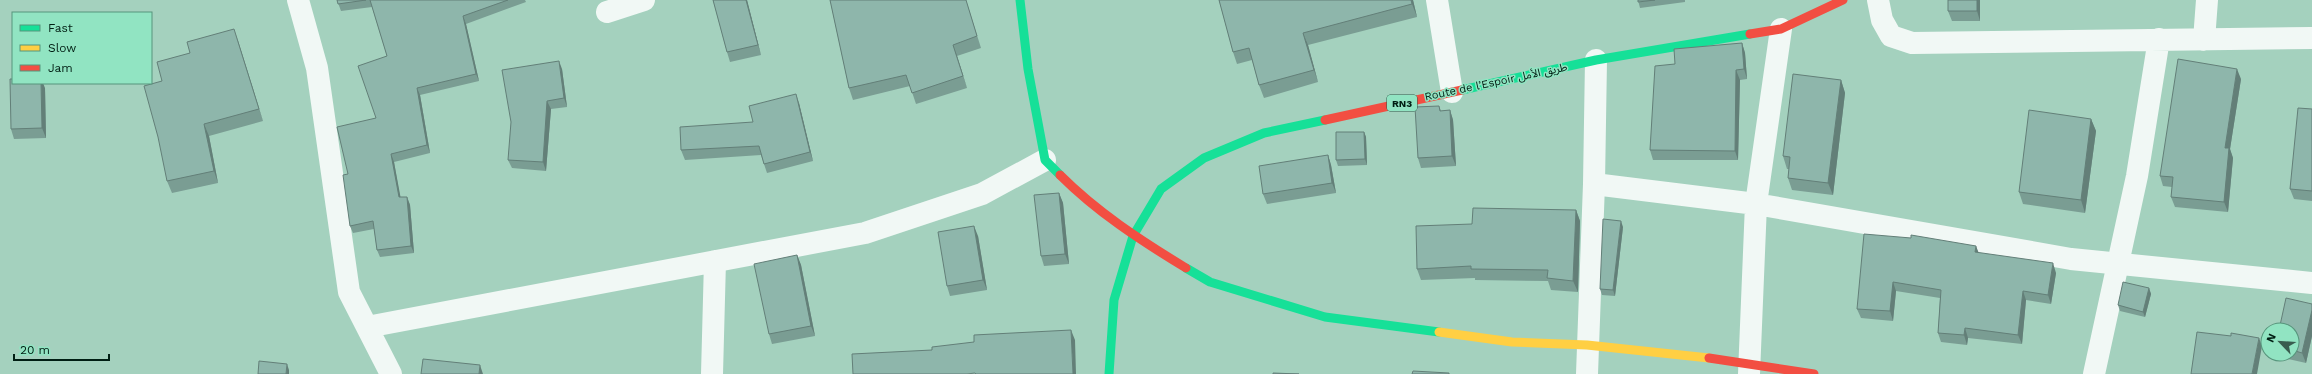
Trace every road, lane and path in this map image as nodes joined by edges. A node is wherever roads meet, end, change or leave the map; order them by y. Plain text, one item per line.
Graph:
1 (298, 0) edge
2 (644, 0) edge
3 (1020, 0) edge
4 (1438, 0) edge
5 (1843, 0) edge
6 (1878, 0) edge
7 (2207, 0) edge
8 (607, 12) dead end
9 (1780, 30) junction
10 (2312, 38) edge
11 (2159, 39) junction
12 (2204, 40) junction
13 (1596, 60) junction
14 (1452, 92) junction
15 (1045, 160) junction
16 (1594, 184) junction
17 (1756, 204) junction
18 (1133, 236) junction
19 (714, 261) junction
20 (2118, 264) junction
21 (2312, 283) edge
22 (367, 327) junction
23 (1587, 345) junction
24 (1749, 369) edge
25 (391, 374) edge
26 (712, 374) edge
27 (1109, 374) edge
28 (1586, 374) edge
29 (1814, 374) edge
30 (2094, 374) edge

1 - 22 street
2 - 8 street
3 - 15 main road
4 - 14 street
5 - 9 main road, Route de l’Espoir طريق الأمل / RN3
6 - 11 street
7 - 12 street
9 - 13 main road, Route de l’Espoir طريق الأمل / RN3
9 - 17 street
10 - 12 street
11 - 12 street
11 - 20 street
13 - 14 main road, Route de l’Espoir طريق الأمل / RN3
13 - 16 street
14 - 18 main road, Route de l’Espoir طريق الأمل / RN3
15 - 18 main road
15 - 19 street
16 - 17 street
16 - 23 street
17 - 20 street
17 - 24 street
18 - 23 main road
18 - 27 main road, Route de l’Espoir طريق الأمل / RN3
19 - 22 street
19 - 26 street
20 - 21 street
20 - 30 street
22 - 25 street
23 - 24 main road
23 - 28 street
24 - 29 main road

